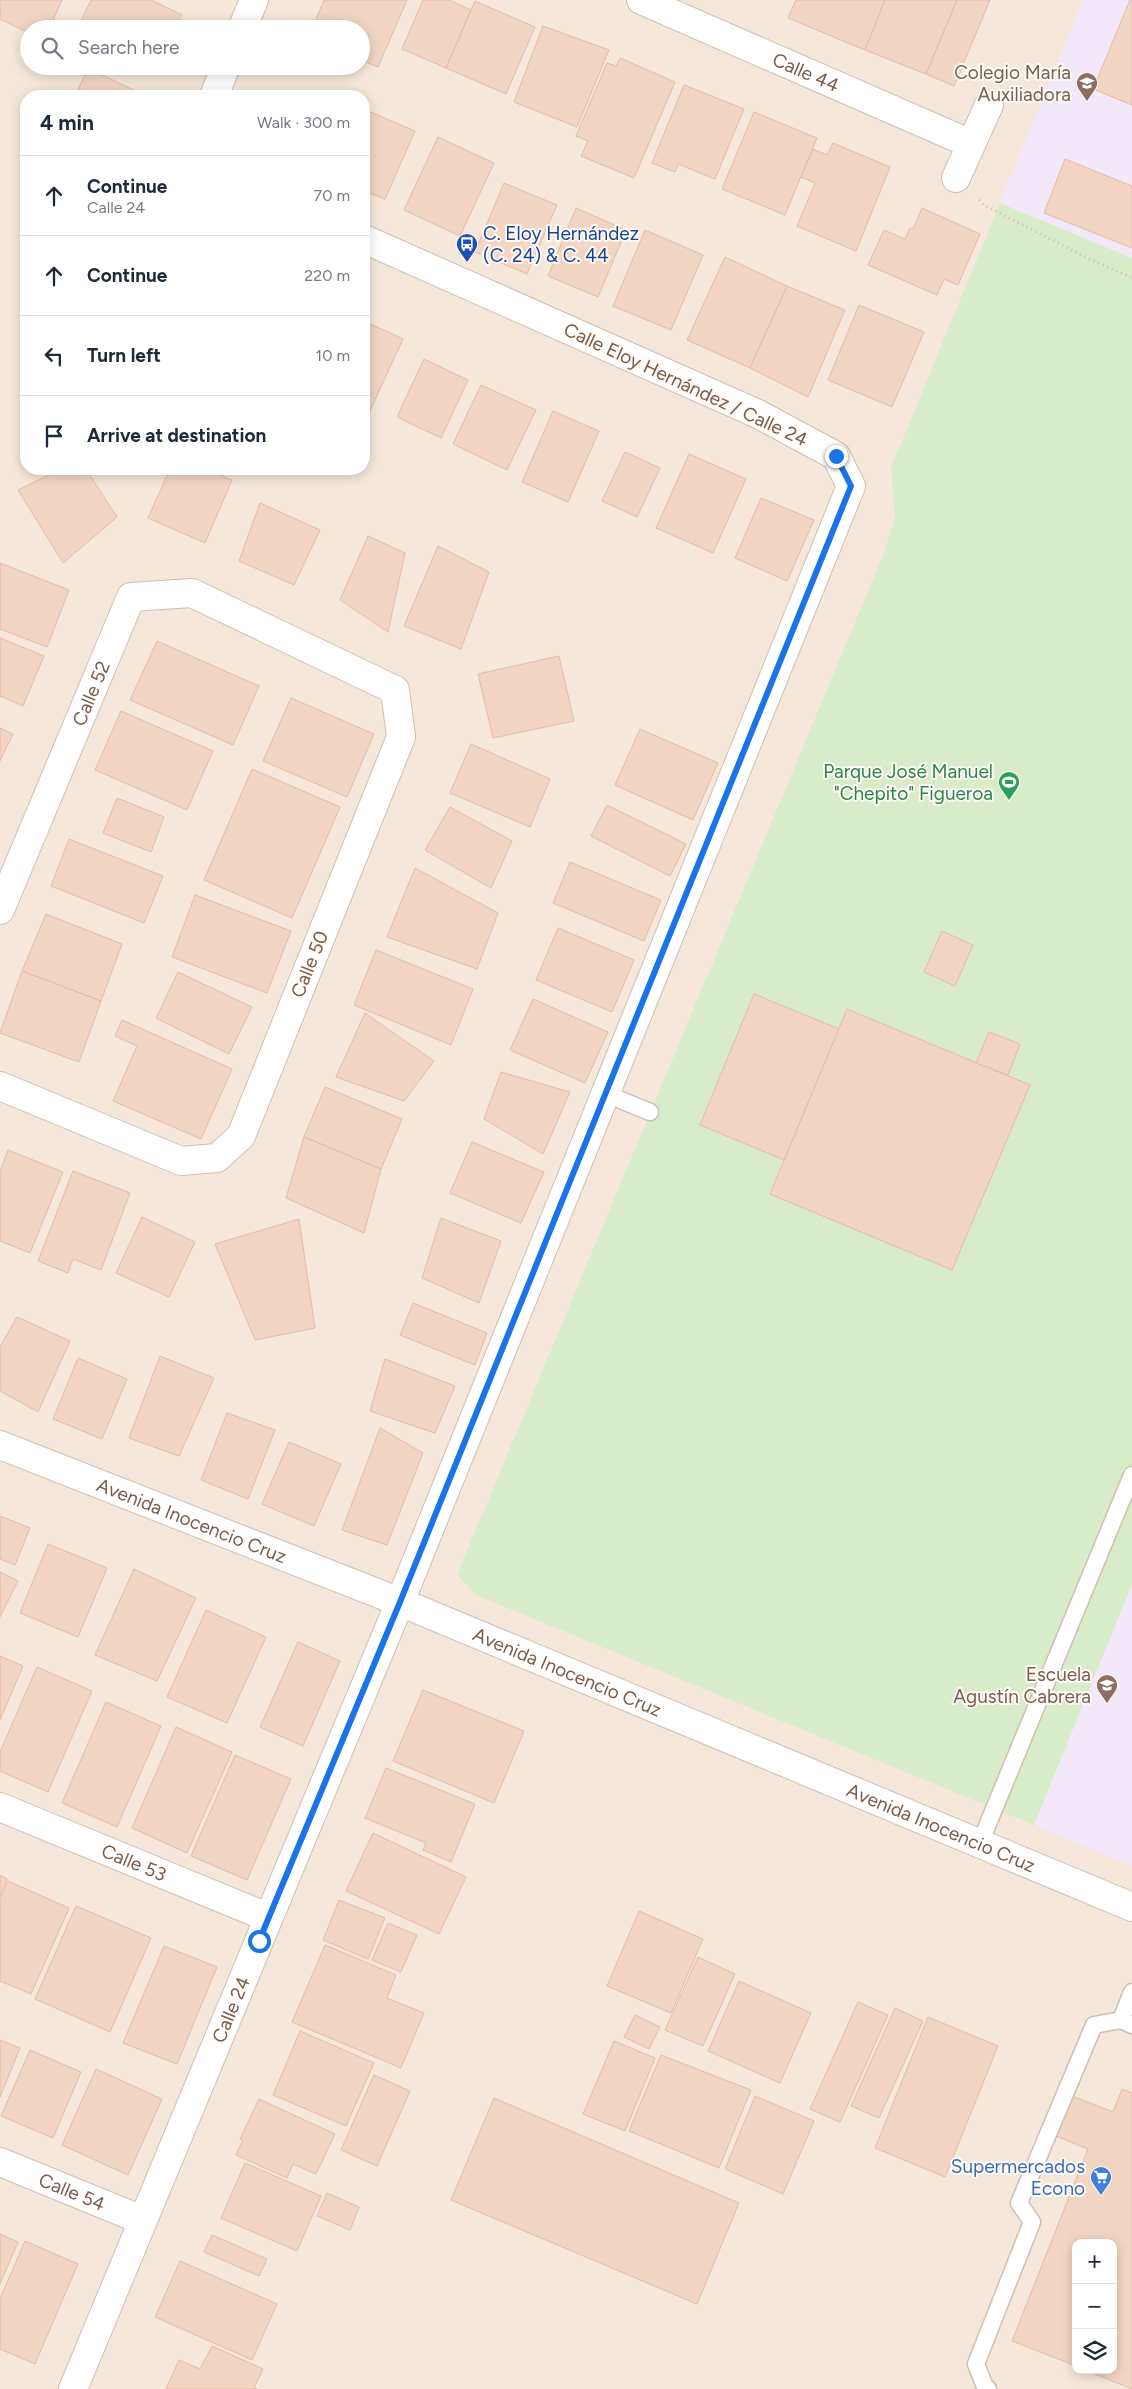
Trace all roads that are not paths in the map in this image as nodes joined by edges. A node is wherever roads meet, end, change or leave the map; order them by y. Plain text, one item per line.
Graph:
1 (254, 0) edge
2 (641, 0) edge
3 (246, 20) edge
4 (222, 75) edge
5 (216, 90) edge
6 (989, 105) dead end
7 (971, 144) junction
8 (956, 178) road end
9 (370, 242) edge
10 (254, 623) joint
11 (0, 910) edge
12 (0, 1086) edge
13 (606, 1094) junction
14 (650, 1112) dead end
15 (0, 1445) edge
16 (1132, 1475) edge
17 (400, 1602) junction
18 (0, 1807) edge
19 (980, 1843) junction
20 (1132, 1907) edge
21 (267, 1917) junction
22 (1132, 1992) edge
23 (1127, 2022) edge
24 (0, 2162) edge
25 (142, 2220) junction
26 (73, 2389) edge
27 (988, 2389) edge

1 - 3 street
2 - 7 street, Calle 44
4 - 5 street
6 - 7 street
7 - 8 street
9 - 13 street, Calle Eloy Hernández / Calle 24
10 - 11 street, Calle 52
10 - 12 street, Calle 50
13 - 14 lane
13 - 17 street, Calle Eloy Hernández / Calle 24
15 - 17 street, Avenida Inocencio Cruz
16 - 19 lane
17 - 19 street, Avenida Inocencio Cruz
17 - 21 street, Calle 24
18 - 21 street, Calle 53
19 - 20 street, Avenida Inocencio Cruz
21 - 25 street, Calle 24
22 - 23 lane
23 - 27 lane
24 - 25 street, Calle 54
25 - 26 street, Calle 24

